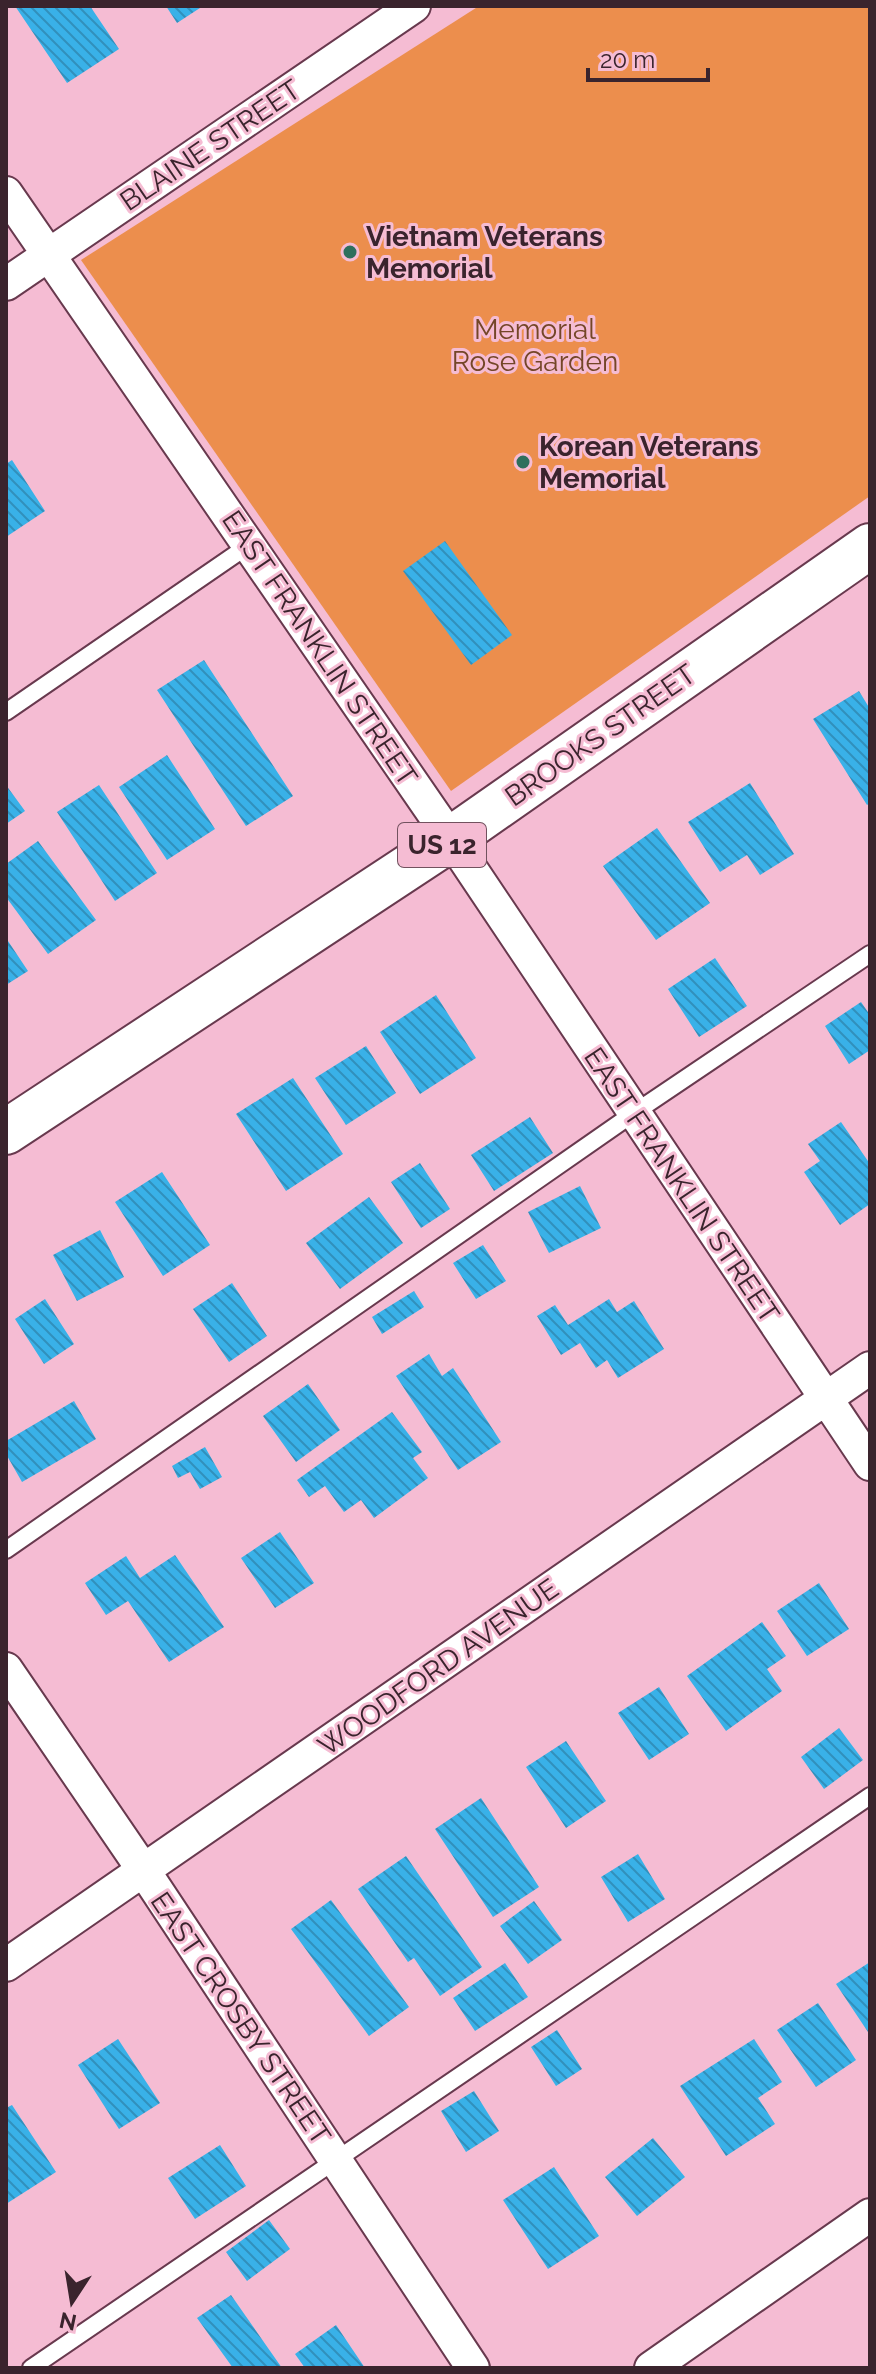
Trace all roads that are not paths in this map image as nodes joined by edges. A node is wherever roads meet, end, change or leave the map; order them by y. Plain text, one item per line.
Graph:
1 (414, 6) edge
2 (6, 193) edge
3 (49, 254) junction
4 (6, 284) edge
5 (249, 545) junction
6 (870, 546) edge
7 (6, 712) edge
8 (451, 839) junction
9 (870, 954) edge
10 (634, 1113) junction
11 (6, 1132) edge
12 (870, 1368) edge
13 (825, 1399) junction
14 (870, 1464) edge
15 (6, 1550) edge
16 (6, 1669) edge
17 (870, 1796) edge
18 (144, 1871) junction
19 (6, 1965) edge
20 (335, 2160) junction
21 (870, 2215) edge
22 (31, 2368) edge
23 (473, 2368) edge
24 (651, 2368) edge

1 - 3 street, BLAINE STREET
2 - 3 street, EAST FRANKLIN STREET
3 - 4 street, BLAINE STREET
3 - 5 street, EAST FRANKLIN STREET
5 - 7 lane
5 - 8 street, EAST FRANKLIN STREET
6 - 8 highway, BROOKS STREET / US 12
8 - 10 street, EAST FRANKLIN STREET
8 - 11 highway, BROOKS STREET / US 12
9 - 10 lane
10 - 13 street, EAST FRANKLIN STREET
10 - 15 lane
12 - 13 street, WOODFORD AVENUE
13 - 14 street, EAST FRANKLIN STREET
13 - 18 street, WOODFORD AVENUE
16 - 18 street, EAST CROSBY STREET
17 - 20 lane
18 - 19 street, WOODFORD AVENUE
18 - 20 street, EAST CROSBY STREET
20 - 22 lane
20 - 23 street, EAST CROSBY STREET
21 - 24 street

